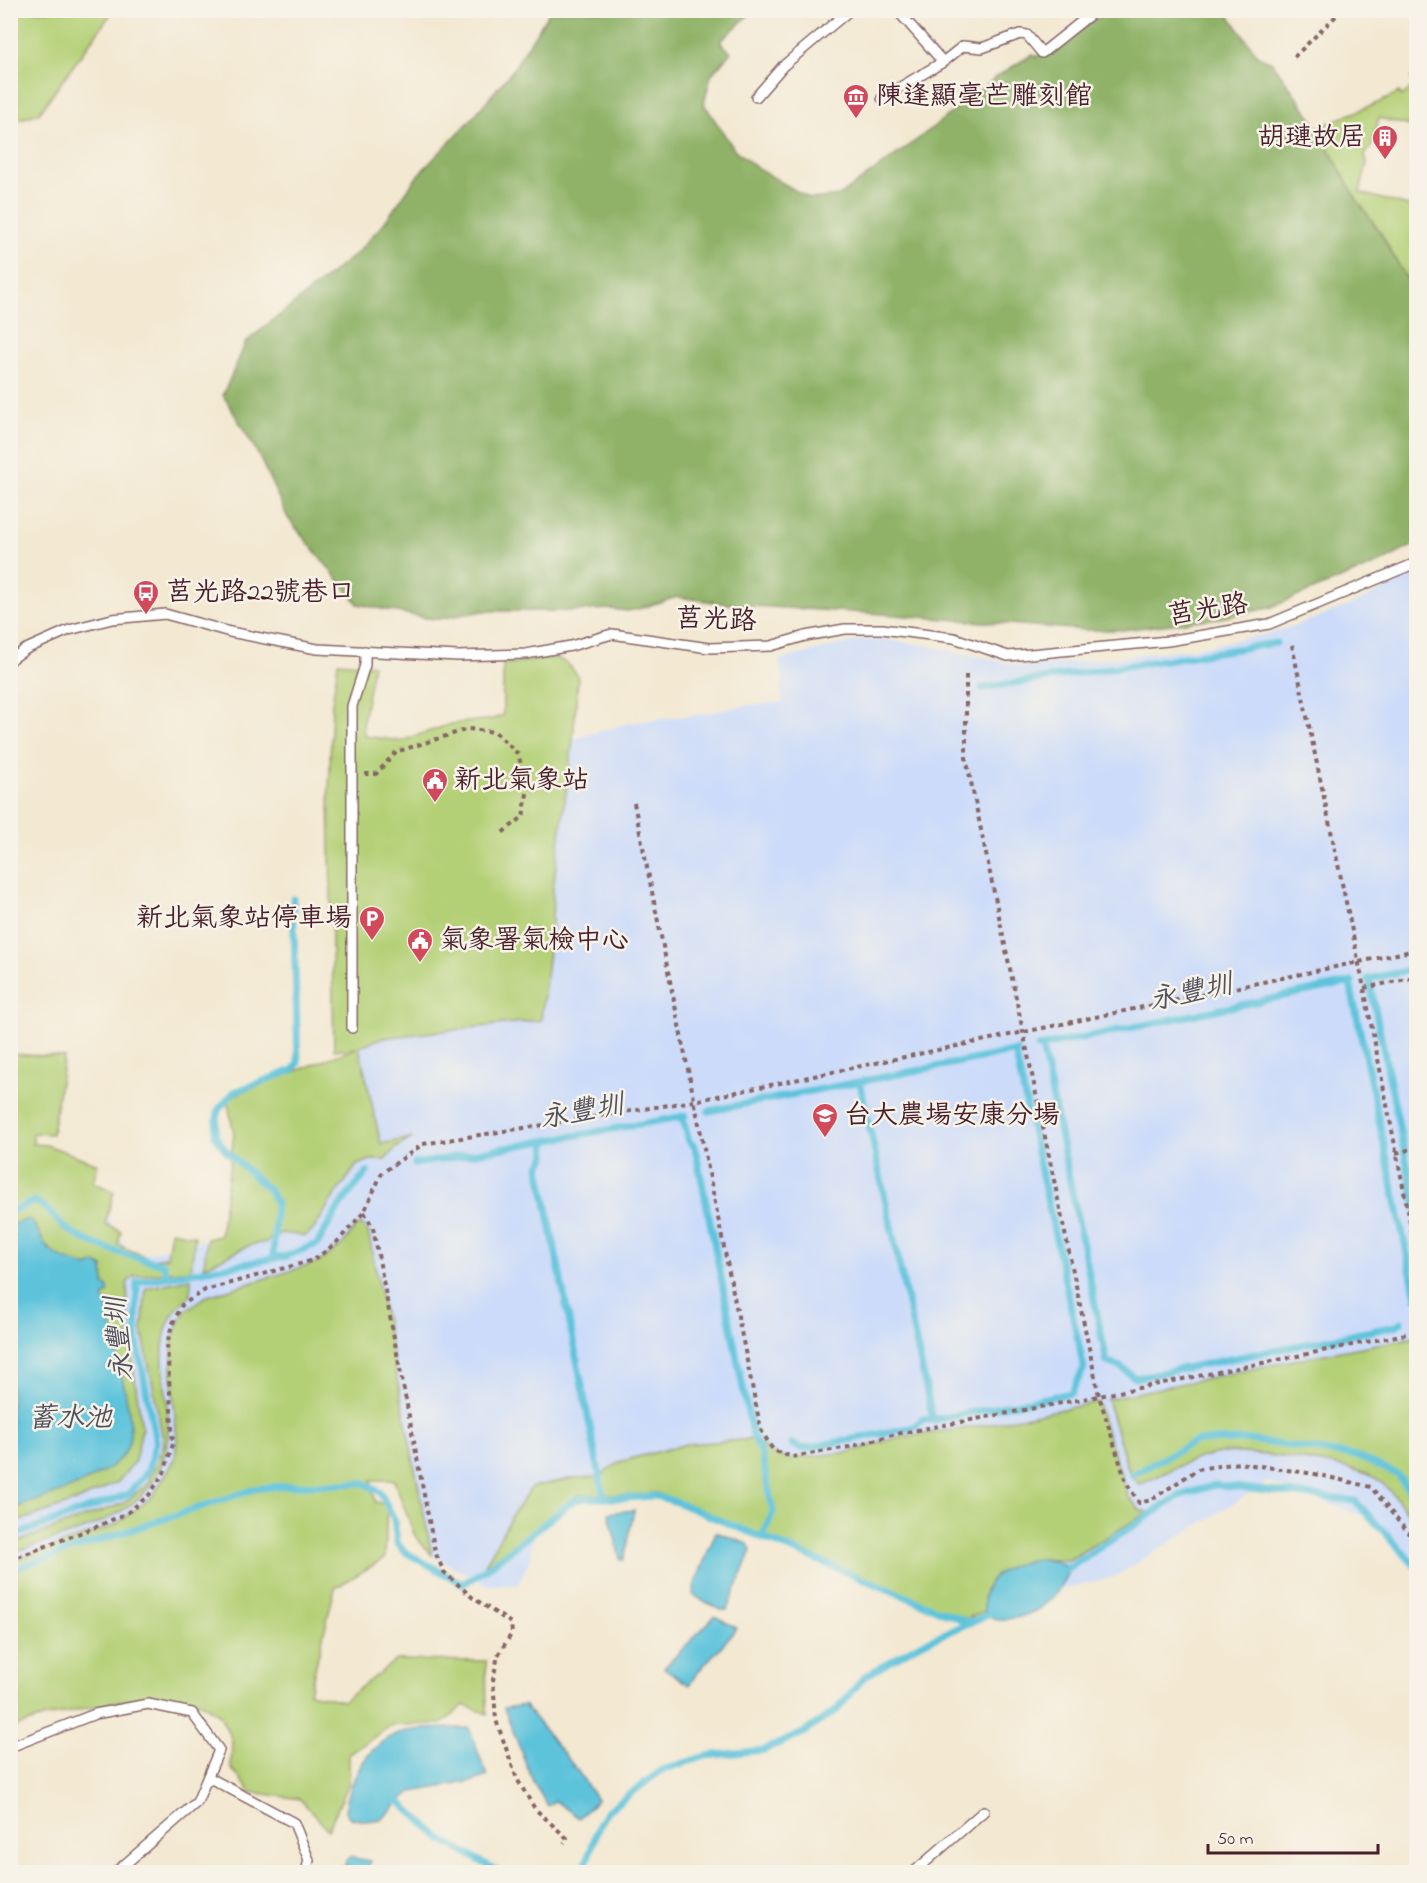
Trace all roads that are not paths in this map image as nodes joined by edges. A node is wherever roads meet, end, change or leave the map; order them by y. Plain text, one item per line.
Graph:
1 (850, 10) edge
2 (897, 10) edge
3 (1096, 10) edge
4 (943, 62) junction
5 (756, 97) dead end
6 (882, 98) dead end
7 (1416, 563) edge
8 (365, 651) junction
9 (10, 660) edge
10 (352, 1028) dead end
11 (10, 1747) edge
12 (208, 1777) junction
13 (984, 1811) dead end
14 (116, 1872) edge
15 (306, 1872) edge
16 (914, 1872) edge

1 - 5 lane
2 - 4 lane
3 - 4 lane
4 - 6 lane
7 - 8 lane, 莒光路
8 - 9 lane, 莒光路
8 - 10 lane
11 - 12 lane
12 - 14 lane
12 - 15 lane
13 - 16 lane

